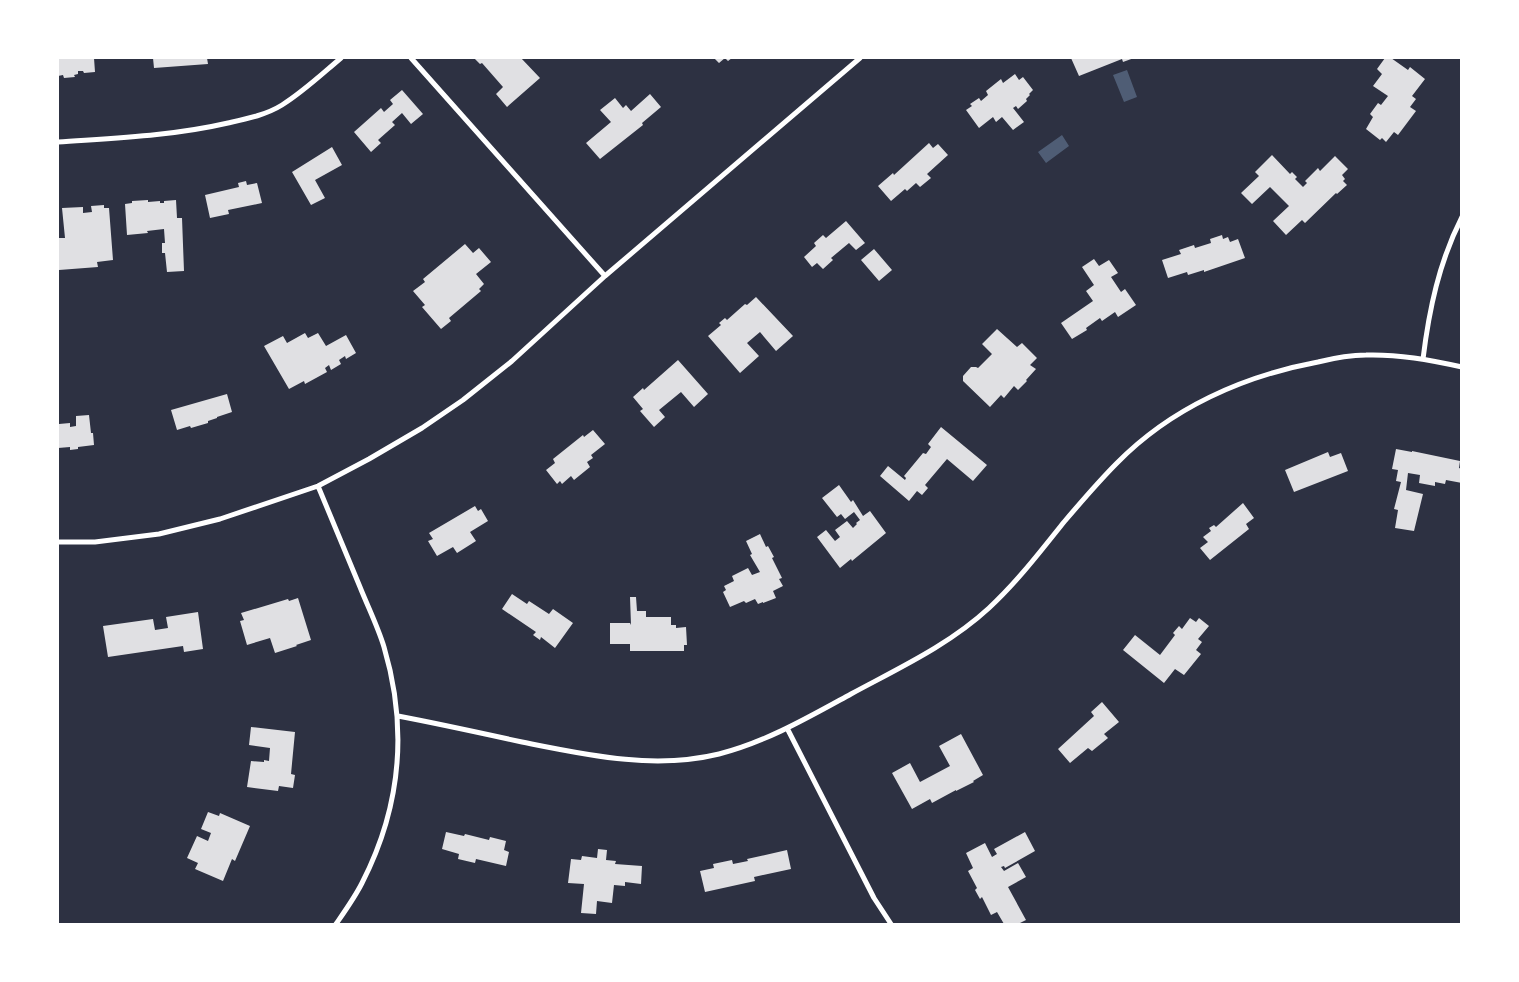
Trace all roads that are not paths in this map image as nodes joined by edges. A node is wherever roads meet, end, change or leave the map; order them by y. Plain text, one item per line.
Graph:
1 (341, 58) edge
2 (411, 58) edge
3 (860, 58) edge
4 (58, 142) edge
5 (1462, 217) edge
6 (606, 276) junction
7 (1423, 359) junction
8 (1462, 367) edge
9 (318, 486) junction
10 (58, 542) edge
11 (398, 716) junction
12 (787, 728) junction
13 (336, 924) edge
14 (891, 924) edge

1 - 4 street
2 - 6 street
3 - 6 street
5 - 7 street
6 - 9 street
7 - 8 street
7 - 12 street
9 - 10 street
9 - 11 street
11 - 12 street
11 - 13 street
12 - 14 street

